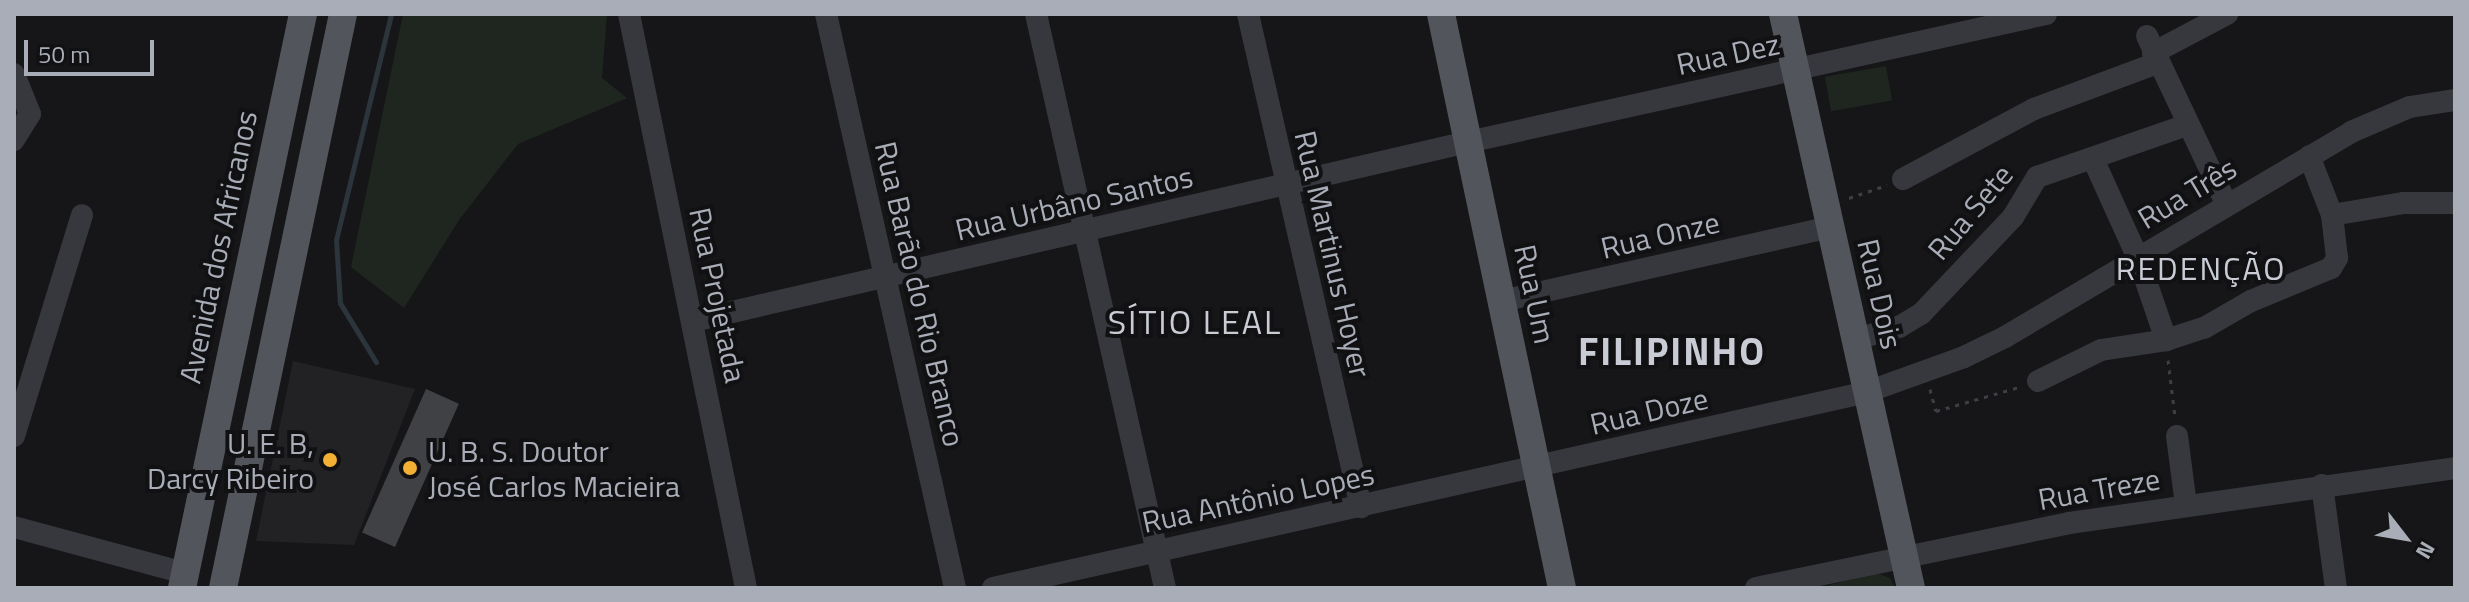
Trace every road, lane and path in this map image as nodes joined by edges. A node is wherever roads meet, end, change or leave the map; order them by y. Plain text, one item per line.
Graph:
1 (303, 14) edge
2 (343, 14) edge
3 (629, 14) edge
4 (826, 14) edge
5 (1036, 14) edge
6 (1248, 14) edge
7 (1441, 14) edge
8 (1783, 14) edge
9 (2046, 14) edge
10 (2227, 14) edge
11 (2152, 51) junction
12 (1796, 70) junction
13 (14, 74) edge
14 (2455, 100) edge
15 (2187, 125) junction
16 (14, 140) edge
17 (1468, 142) junction
18 (2309, 156) junction
19 (2093, 159) junction
20 (271, 165) junction
21 (1903, 179) joint
22 (1286, 185) junction
23 (2226, 203) junction
24 (2455, 203) edge
25 (82, 215) dead end
26 (2332, 215) junction
27 (1828, 217) junction
28 (1085, 230) junction
29 (2138, 258) junction
30 (886, 278) junction
31 (284, 293) junction
32 (1502, 301) junction
33 (693, 321) junction
34 (1856, 339) junction
35 (2166, 340) junction
36 (1925, 371) junction
37 (2038, 381) joint
38 (1867, 392) junction
39 (14, 436) edge
40 (2177, 436) joint
41 (1537, 467) junction
42 (2455, 468) edge
43 (205, 469) junction
44 (2322, 485) junction
45 (2186, 505) junction
46 (1361, 507) junction
47 (14, 527) edge
48 (1156, 550) junction
49 (1904, 557) junction
50 (225, 575) edge
51 (183, 581) edge
52 (746, 588) edge
53 (955, 588) edge
54 (993, 588) edge
55 (1165, 588) edge
56 (1562, 588) edge
57 (1756, 588) edge
58 (1911, 588) edge
59 (2336, 588) edge

1 - 20 main road, Avenida dos Africanos
2 - 31 main road
3 - 33 street, Rua Projetada
4 - 30 street, Rua Barão do Rio Branco
5 - 28 street
6 - 22 street, Rua Martinus Hoyer
7 - 17 main road, Rua Um
8 - 12 main road, Rua Dois
9 - 12 street, Rua Dez
10 - 11 street
11 - 15 street
11 - 21 street
12 - 17 street, Rua Dez
12 - 27 main road, Rua Dois
13 - 16 street
14 - 18 street, Rua Três
15 - 19 street, Rua Sete
15 - 23 street
17 - 22 street, Rua Urbâno Santos
17 - 32 main road, Rua Um
18 - 23 street, Rua Três
18 - 26 street
19 - 29 street
19 - 34 street, Rua Sete
20 - 31 main road
20 - 43 main road, Avenida dos Africanos
21 - 27 path
22 - 28 street, Rua Urbâno Santos
22 - 46 street, Rua Martinus Hoyer
23 - 29 street, Rua Três
24 - 26 street
25 - 39 street
26 - 35 street
27 - 32 street, Rua Onze
27 - 34 main road, Rua Dois
28 - 30 street, Rua Urbâno Santos
28 - 48 street
29 - 35 street
29 - 36 street, Rua Três
30 - 33 street, Rua Urbâno Santos
30 - 53 street, Rua Barão do Rio Branco
31 - 50 main road
32 - 41 main road, Rua Um
33 - 52 street, Rua Projetada
34 - 38 main road, Rua Dois
35 - 37 street
35 - 40 path
36 - 37 path
36 - 38 street, Rua Três
38 - 41 street, Rua Doze
38 - 49 main road, Rua Dois
40 - 45 street
41 - 46 street, Rua Antônio Lopes
41 - 56 main road, Rua Um
42 - 44 street, Rua Treze
43 - 50 main road
43 - 51 main road, Avenida dos Africanos
44 - 45 street, Rua Treze
44 - 59 street
45 - 49 street, Rua Treze
46 - 48 street, Rua Antônio Lopes
47 - 51 street
48 - 54 street, Rua Antônio Lopes
48 - 55 street
49 - 57 street, Rua Treze
49 - 58 main road, Rua Dois

